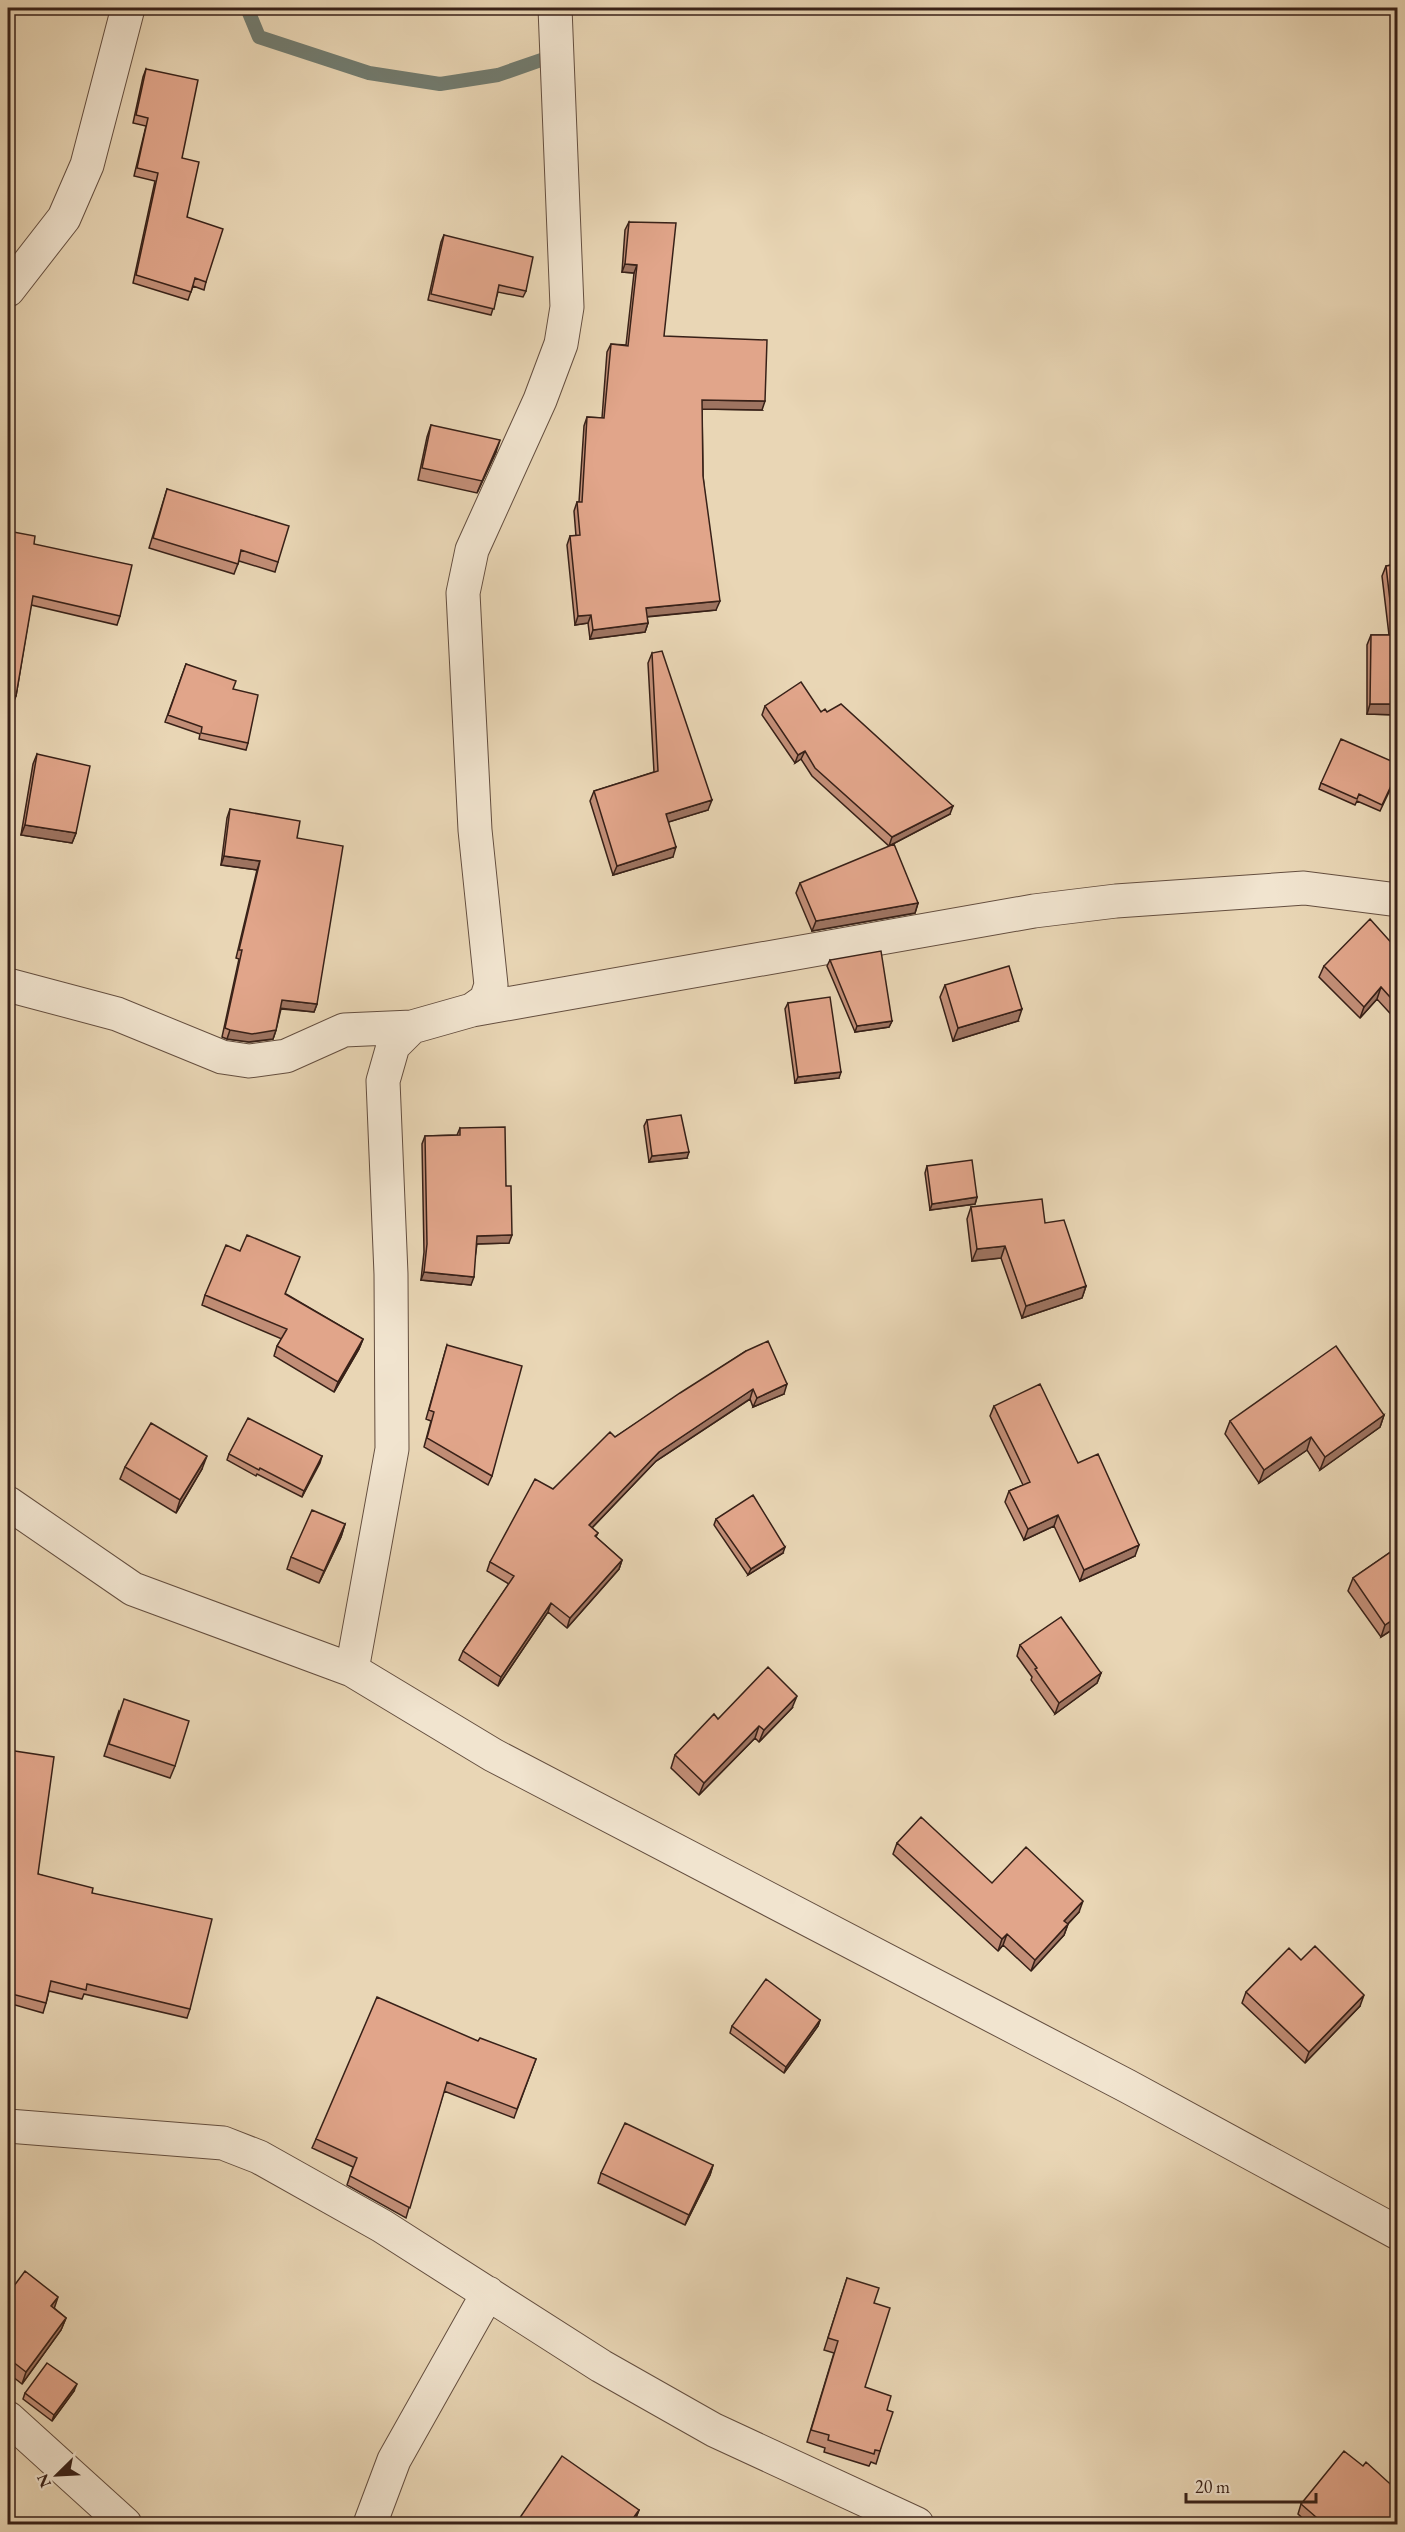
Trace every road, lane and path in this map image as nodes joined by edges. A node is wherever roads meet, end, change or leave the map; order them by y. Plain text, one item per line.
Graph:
1 (128, 8) edge
2 (555, 8) edge
3 (8, 290) edge
4 (1398, 900) edge
5 (8, 985) edge
6 (472, 1010) junction
7 (412, 1027) junction
8 (8, 1503) edge
9 (352, 1670) junction
10 (8, 2126) edge
11 (1398, 2233) edge
12 (488, 2293) junction
13 (8, 2418) edge
14 (125, 2524) edge
15 (370, 2524) edge
16 (917, 2524) edge

1 - 3 street
2 - 6 street
4 - 6 street
5 - 7 street
6 - 7 street
7 - 9 street
8 - 9 street
9 - 11 street
10 - 12 street
12 - 15 street
12 - 16 street
13 - 14 street

